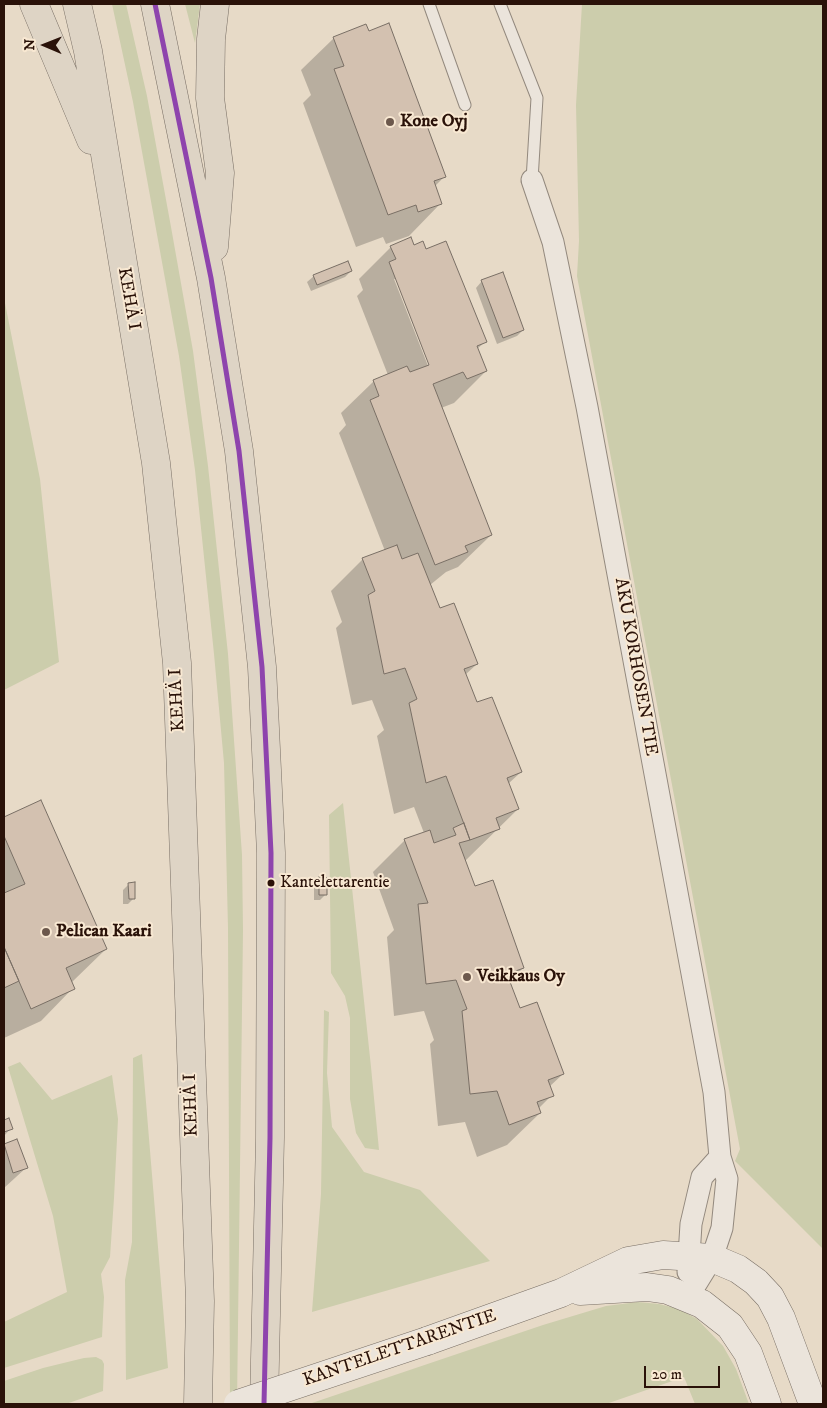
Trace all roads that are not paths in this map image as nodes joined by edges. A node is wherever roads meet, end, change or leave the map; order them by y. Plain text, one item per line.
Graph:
1 (34, 4) edge
2 (77, 4) edge
3 (155, 4) edge
4 (215, 4) edge
5 (429, 4) edge
6 (500, 4) edge
7 (466, 106) dead end
8 (532, 180) joint
9 (109, 183) junction
10 (211, 278) junction
11 (720, 1157) junction
12 (700, 1257) junction
13 (561, 1293) junction
14 (688, 1297) junction
15 (198, 1404) edge
16 (238, 1404) edge
17 (264, 1404) edge
18 (767, 1404) edge
19 (813, 1404) edge

1 - 9 highway
2 - 9 highway, KEHÄ I
3 - 10 highway
4 - 10 highway
5 - 7 lane
6 - 8 lane
8 - 11 street, AKU KORHOSEN TIE
9 - 15 highway, KEHÄ I
10 - 17 highway
11 - 12 street, AKU KORHOSEN TIE
11 - 12 street, AKU KORHOSEN TIE
12 - 13 main road, KANTELETTARENTIE
12 - 14 street, AKU KORHOSEN TIE
12 - 19 main road
13 - 14 main road, KANTELETTARENTIE
13 - 16 main road, KANTELETTARENTIE, bridge
14 - 18 main road, KANTELETTARENTIE

